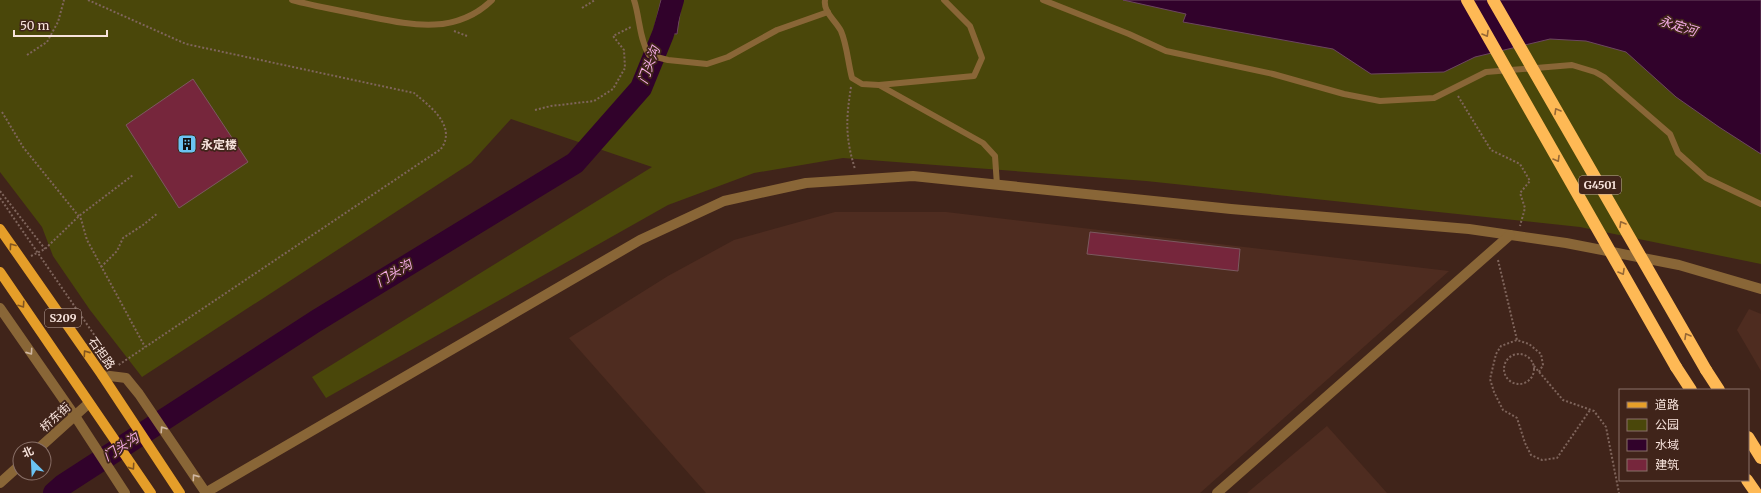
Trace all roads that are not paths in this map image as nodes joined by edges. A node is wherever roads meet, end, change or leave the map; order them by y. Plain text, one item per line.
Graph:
1 (292, 0) edge
2 (492, 0) edge
3 (634, 0) edge
4 (825, 0) edge
5 (944, 0) edge
6 (1043, 0) edge
7 (1467, 0) edge
8 (1493, 0) edge
9 (828, 12) junction
10 (879, 85) junction
11 (997, 185) junction
12 (1761, 204) edge
13 (0, 229) edge
14 (1514, 235) junction
15 (0, 272) edge
16 (1761, 289) edge
17 (0, 308) edge
18 (102, 375) junction
19 (1689, 389) edge
20 (1717, 389) edge
21 (88, 404) junction
22 (75, 416) junction
23 (1749, 439) edge
24 (47, 441) edge
25 (1761, 458) edge
26 (12, 473) edge
27 (1749, 481) edge
28 (0, 484) edge
29 (148, 490) edge
30 (125, 493) edge
31 (180, 493) edge
32 (206, 493) edge
33 (1217, 493) edge
34 (1756, 493) edge

1 - 2 lane
3 - 9 lane
4 - 9 lane
5 - 10 lane
6 - 12 lane
7 -> 19 highway, G4501, bridge
20 -> 8 highway, G4501, bridge
9 - 10 lane
10 - 11 lane
11 - 14 street
11 - 32 street
18 -> 13 main road, 石担路 / S209
14 - 16 street
14 - 33 street
15 -> 21 main road, S209
17 -> 22 street
18 - 31 main road, 石担路 / S209
32 -> 18 street
21 - 22 street, 桥东街
21 -> 29 main road, S209
22 - 24 street, 桥东街
22 - 30 street
23 - 25 highway
26 - 28 street
27 - 34 highway

